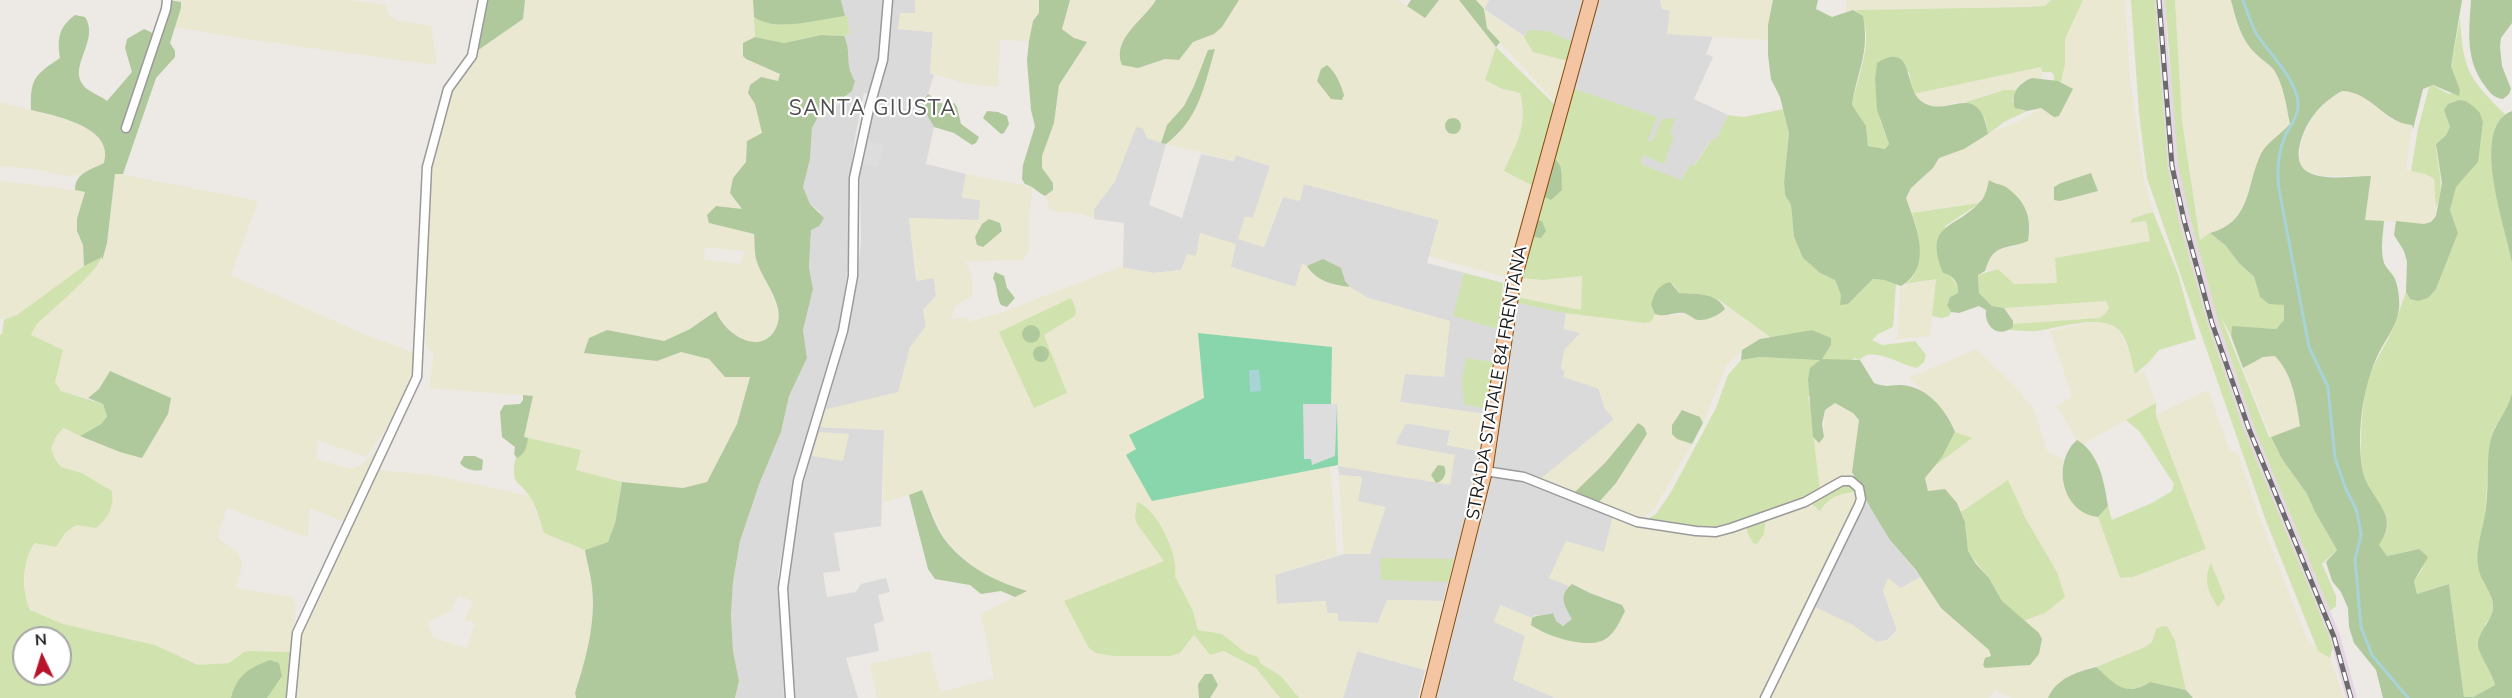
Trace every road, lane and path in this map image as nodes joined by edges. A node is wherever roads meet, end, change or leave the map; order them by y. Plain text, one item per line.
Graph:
1 (166, 0) edge
2 (483, 0) edge
3 (888, 0) edge
4 (1591, 0) edge
5 (126, 128) dead end
6 (1485, 471) junction
7 (291, 698) edge
8 (790, 698) edge
9 (1428, 698) edge
10 (1765, 698) edge

1 - 5 street
2 - 7 street
3 - 8 street
4 - 6 main road, STRADA STATALE 84 FRENTANA
6 - 9 main road, STRADA STATALE 84 FRENTANA
6 - 10 street

